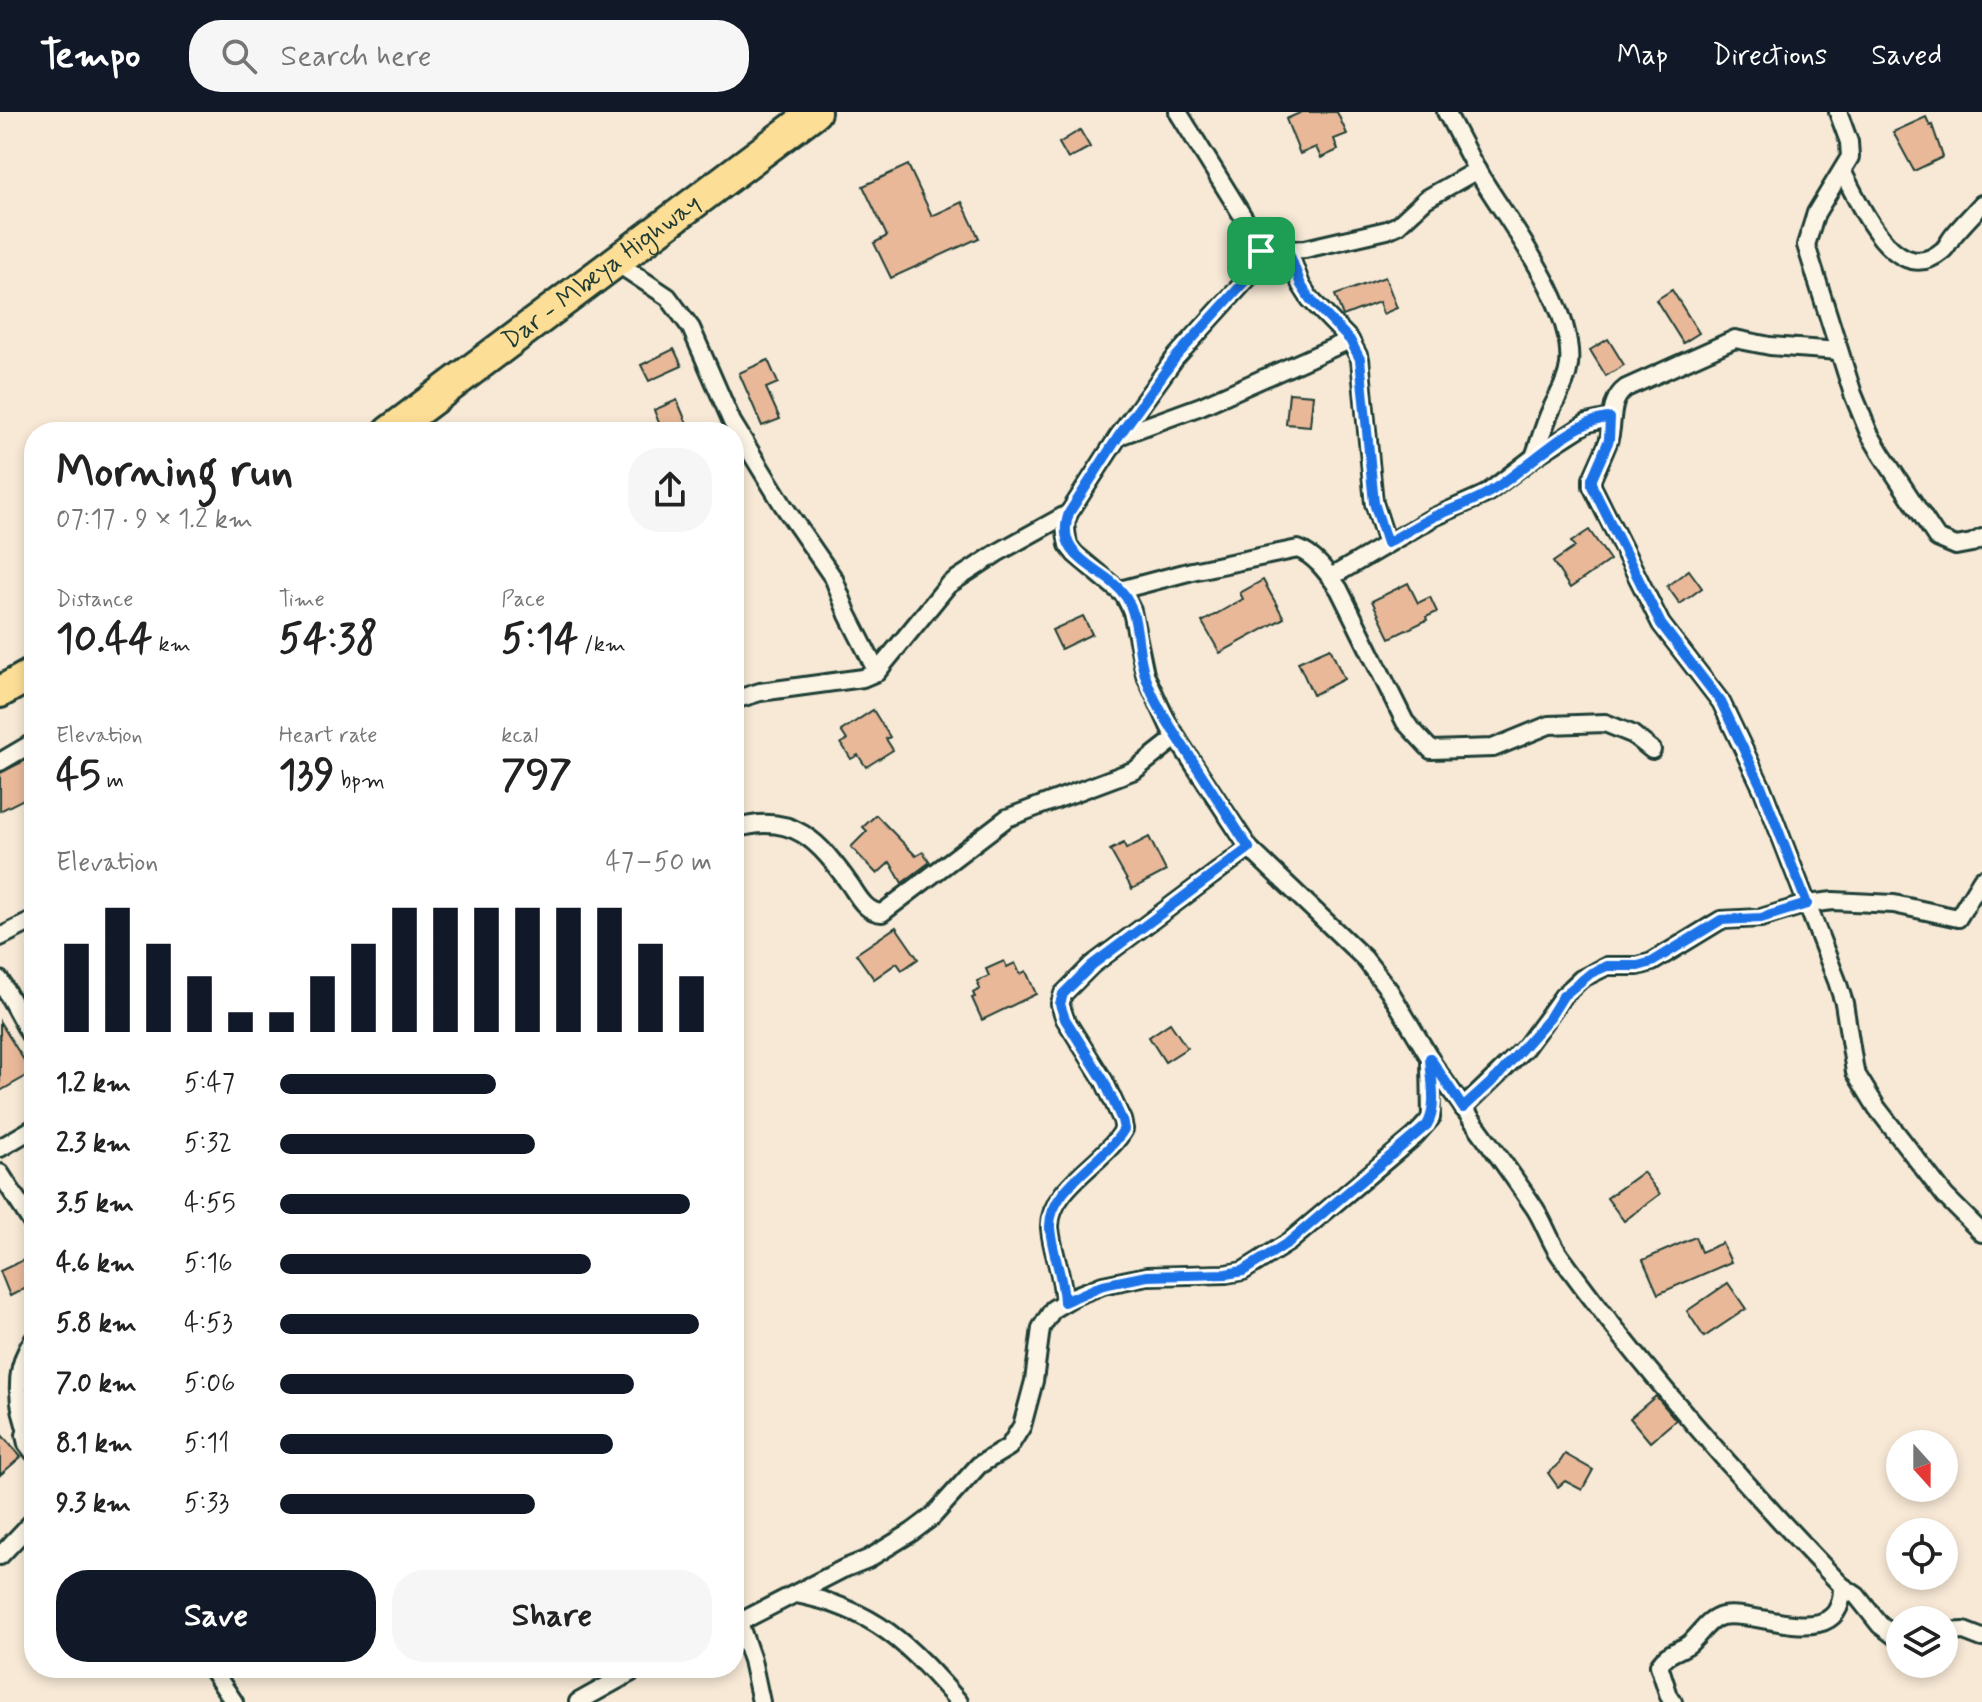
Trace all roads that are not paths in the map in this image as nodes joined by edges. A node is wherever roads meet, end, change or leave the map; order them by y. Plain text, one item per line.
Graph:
1 (815, 112) edge
2 (1178, 112) edge
3 (1446, 112) edge
4 (1838, 112) edge
5 (1477, 170) junction
6 (1842, 171) junction
7 (1982, 204) edge
8 (1260, 244) junction
9 (1288, 250) junction
10 (617, 263) junction
11 (1350, 340) junction
12 (1839, 351) junction
13 (1610, 418) junction
14 (402, 422) edge
15 (732, 422) edge
16 (1118, 437) junction
17 (744, 442) edge
18 (1534, 457) junction
19 (1069, 513) junction
20 (1982, 538) edge
21 (1387, 543) junction
22 (1331, 577) junction
23 (1120, 590) junction
24 (877, 672) junction
25 (24, 679) edge
26 (0, 692) edge
27 (744, 696) edge
28 (1177, 737) junction
29 (24, 748) edge
30 (1652, 750) dead end
31 (0, 762) edge
32 (744, 827) edge
33 (1249, 848) junction
34 (1982, 879) edge
35 (1807, 904) junction
36 (24, 925) edge
37 (0, 937) edge
38 (0, 980) edge
39 (24, 1024) edge
40 (1430, 1058) junction
41 (1463, 1108) junction
42 (24, 1134) edge
43 (0, 1148) edge
44 (0, 1173) edge
45 (24, 1210) edge
46 (1982, 1233) edge
47 (1064, 1302) junction
48 (24, 1354) edge
49 (24, 1409) edge
50 (24, 1531) edge
51 (0, 1556) edge
52 (1842, 1586) junction
53 (796, 1594) junction
54 (744, 1620) edge
55 (1886, 1630) edge
56 (1958, 1631) edge
57 (1982, 1638) edge
58 (744, 1642) edge
59 (218, 1678) edge
60 (620, 1678) edge
61 (234, 1702) edge
62 (578, 1702) edge
63 (761, 1702) edge
64 (959, 1702) edge
65 (1673, 1702) edge

1 - 10 highway, Dar - Mbeya Highway
2 - 8 street
3 - 5 street
4 - 6 street
5 - 9 street
5 - 18 street
6 - 7 street
6 - 12 street
8 - 9 street
8 - 16 street
9 - 11 street
10 - 14 highway, Dar - Mbeya Highway
10 - 15 street
11 - 16 street
11 - 21 street
12 - 13 street
12 - 20 street
13 - 18 street
13 - 35 street
16 - 19 street
17 - 24 street
18 - 21 street
19 - 23 street
19 - 24 street
21 - 22 street
22 - 23 street
22 - 30 street
23 - 28 street
24 - 27 street
25 - 26 highway
28 - 32 street
28 - 33 street
29 - 31 street
33 - 40 street
33 - 47 street
34 - 35 street
35 - 41 street
35 - 46 street
36 - 37 street
38 - 39 street
40 - 41 street
40 - 47 street
41 - 52 street
42 - 43 street
44 - 45 street
47 - 53 street
48 - 49 street
50 - 51 street
52 - 55 street
52 - 65 street
53 - 54 street
53 - 64 street
56 - 57 street
58 - 63 street
59 - 61 street
60 - 62 street

